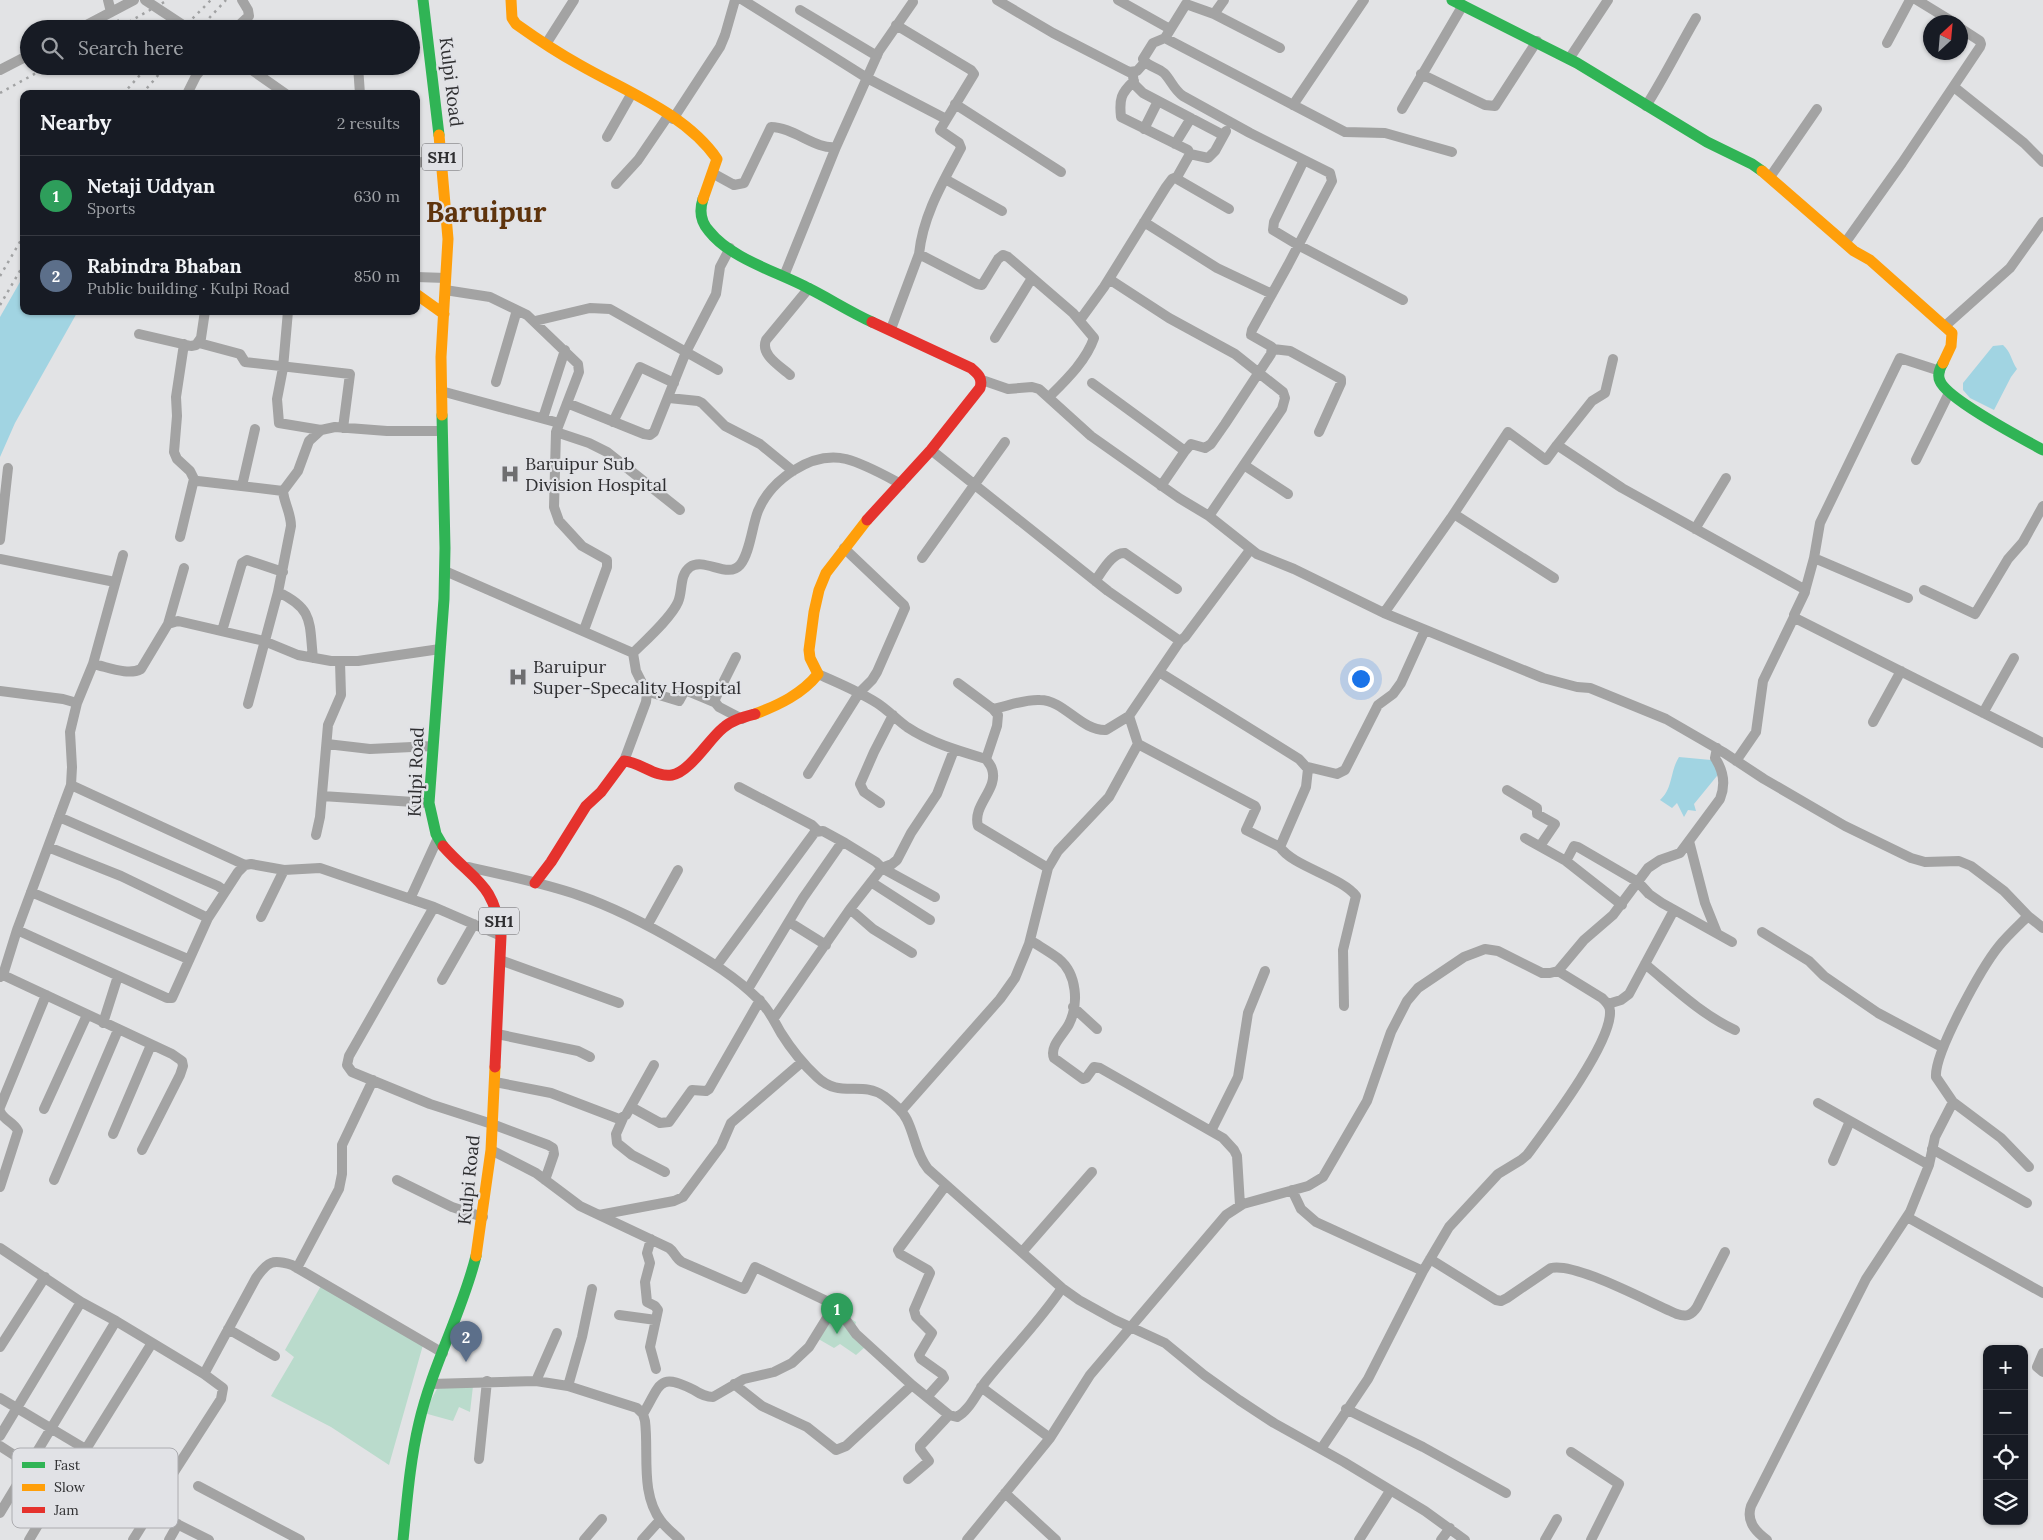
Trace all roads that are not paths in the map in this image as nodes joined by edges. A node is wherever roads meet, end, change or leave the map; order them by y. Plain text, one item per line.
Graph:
1 (108, 0) edge
2 (134, 0) edge
3 (144, 0) edge
4 (242, 0) edge
5 (423, 0) edge
6 (511, 0) edge
7 (574, 0) edge
8 (735, 0) edge
9 (743, 0) edge
10 (996, 0) edge
11 (1118, 0) edge
12 (1224, 0) edge
13 (1364, 0) edge
14 (1608, 0) edge
15 (1910, 0) edge
16 (1917, 0) edge
17 (912, 1) edge
18 (1457, 2) edge
19 (800, 10) dead end
20 (111, 12) junction
21 (1214, 14) junction
22 (1942, 15) edge
23 (1696, 18) dead end
24 (96, 20) edge
25 (175, 20) edge
26 (245, 20) edge
27 (896, 25) junction
28 (1168, 33) junction
29 (1968, 33) edge
30 (1536, 41) junction
31 (1887, 43) dead end
32 (546, 44) junction
33 (1280, 48) dead end
34 (877, 56) junction
35 (1570, 59) junction
36 (20, 60) edge
37 (1145, 62) junction
38 (0, 70) edge
39 (1421, 74) junction
40 (197, 75) edge
41 (259, 75) edge
42 (359, 75) edge
43 (1133, 77) junction
44 (867, 78) junction
45 (1954, 87) junction
46 (189, 90) edge
47 (280, 90) edge
48 (360, 90) edge
49 (632, 93) junction
50 (1158, 101) junction
51 (955, 104) junction
52 (1293, 105) junction
53 (1646, 106) junction
54 (1818, 108) dead end
55 (1402, 109) dead end
56 (671, 118) junction
57 (1191, 118) junction
58 (946, 119) junction
59 (1231, 122) junction
60 (1144, 128) junction
61 (1223, 136) junction
62 (607, 137) dead end
63 (1176, 144) junction
64 (836, 147) junction
65 (1452, 152) dead end
66 (1190, 154) junction
67 (442, 159) junction
68 (1304, 160) junction
69 (420, 162) edge
70 (2043, 162) edge
71 (1061, 172) dead end
72 (714, 174) junction
73 (1770, 176) junction
74 (1177, 177) junction
75 (945, 178) junction
76 (616, 184) dead end
77 (1229, 209) dead end
78 (1002, 211) dead end
79 (1144, 222) junction
80 (2043, 222) edge
81 (1845, 243) junction
82 (1298, 245) junction
83 (730, 248) junction
84 (919, 254) junction
85 (784, 276) junction
86 (420, 278) edge
87 (1032, 278) junction
88 (1109, 279) junction
89 (446, 284) junction
90 (809, 288) junction
91 (1272, 294) junction
92 (420, 297) edge
93 (1404, 300) dead end
94 (518, 310) junction
95 (444, 314) junction
96 (204, 315) edge
97 (288, 315) edge
98 (1080, 320) junction
99 (535, 321) junction
100 (1945, 326) junction
101 (891, 329) junction
102 (138, 334) dead end
103 (996, 338) dead end
104 (199, 343) junction
105 (184, 344) junction
106 (1273, 349) junction
107 (565, 350) junction
108 (686, 352) junction
109 (1613, 359) dead end
110 (283, 368) junction
111 (718, 370) dead end
112 (1940, 371) junction
113 (1260, 372) junction
114 (790, 374) dead end
115 (982, 380) junction
116 (496, 382) dead end
117 (674, 383) junction
118 (1092, 383) dead end
119 (441, 391) junction
120 (1949, 393) junction
121 (1049, 397) junction
122 (668, 398) junction
123 (567, 403) junction
124 (543, 418) junction
125 (613, 422) junction
126 (558, 427) junction
127 (342, 428) junction
128 (255, 429) dead end
129 (320, 430) junction
130 (442, 431) junction
131 (1318, 432) dead end
132 (1005, 442) dead end
133 (1557, 445) junction
134 (931, 450) junction
135 (2043, 450) edge
136 (1185, 451) junction
137 (1916, 460) dead end
138 (1244, 465) junction
139 (8, 468) dead end
140 (793, 471) junction
141 (1726, 478) dead end
142 (194, 479) junction
143 (901, 484) junction
144 (975, 484) junction
145 (242, 486) junction
146 (1161, 486) junction
147 (283, 491) junction
148 (1288, 494) dead end
149 (2043, 506) edge
150 (680, 510) dead end
151 (1454, 514) junction
152 (1209, 516) junction
153 (1695, 529) junction
154 (180, 537) dead end
155 (0, 540) edge
156 (844, 548) junction
157 (1250, 550) junction
158 (123, 555) dead end
159 (922, 558) dead end
160 (1814, 558) junction
161 (0, 559) edge
162 (184, 568) dead end
163 (445, 571) junction
164 (282, 572) junction
165 (1554, 578) dead end
166 (1095, 581) junction
167 (115, 582) junction
168 (1178, 588) dead end
169 (1924, 590) dead end
170 (1805, 591) junction
171 (278, 592) junction
172 (1908, 598) dead end
173 (1384, 613) junction
174 (1794, 617) junction
175 (168, 624) junction
176 (584, 630) junction
177 (1425, 630) junction
178 (222, 631) junction
179 (264, 641) junction
180 (1180, 641) junction
181 (440, 648) junction
182 (633, 653) junction
183 (736, 657) dead end
184 (313, 658) junction
185 (2014, 658) dead end
186 (340, 662) junction
187 (93, 664) junction
188 (1901, 671) junction
189 (1159, 672) junction
190 (818, 674) junction
191 (958, 682) dead end
192 (0, 691) edge
193 (646, 691) junction
194 (859, 693) junction
195 (77, 703) junction
196 (716, 703) junction
197 (248, 704) dead end
198 (993, 709) junction
199 (1982, 713) junction
200 (893, 715) junction
201 (1129, 716) junction
202 (742, 718) junction
203 (1873, 722) dead end
204 (2043, 743) edge
205 (327, 744) junction
206 (1138, 744) junction
207 (433, 746) junction
208 (1718, 748) junction
209 (954, 750) junction
210 (986, 758) junction
211 (624, 760) junction
212 (1736, 761) junction
213 (1308, 767) junction
214 (808, 774) dead end
215 (70, 785) junction
216 (739, 787) dead end
217 (1507, 790) dead end
218 (322, 796) junction
219 (429, 803) junction
220 (880, 803) dead end
221 (59, 816) junction
222 (818, 830) junction
223 (316, 835) dead end
224 (1525, 838) dead end
225 (438, 840) junction
226 (1689, 841) junction
227 (845, 843) junction
228 (1540, 846) junction
229 (48, 847) junction
230 (1280, 847) junction
231 (1566, 861) junction
232 (245, 865) junction
233 (462, 866) junction
234 (882, 868) junction
235 (1048, 868) junction
236 (284, 870) junction
237 (678, 870) dead end
238 (871, 882) junction
239 (1638, 882) junction
240 (535, 883) junction
241 (225, 891) junction
242 (31, 892) junction
243 (935, 897) dead end
244 (410, 899) junction
245 (1622, 905) junction
246 (434, 906) junction
247 (850, 909) junction
248 (1674, 910) junction
249 (2028, 916) junction
250 (261, 917) dead end
251 (208, 918) junction
252 (930, 920) dead end
253 (789, 922) junction
254 (474, 924) junction
255 (648, 924) junction
256 (2043, 928) edge
257 (17, 930) junction
258 (1762, 932) dead end
259 (1717, 934) junction
260 (501, 936) junction
261 (1030, 940) junction
262 (1732, 942) dead end
263 (826, 945) junction
264 (912, 953) dead end
265 (188, 959) junction
266 (500, 960) junction
267 (1645, 964) junction
268 (717, 965) junction
269 (1265, 971) dead end
270 (1558, 971) junction
271 (2, 976) edge
272 (118, 976) junction
273 (442, 980) dead end
274 (748, 989) junction
275 (46, 995) junction
276 (760, 1000) junction
277 (619, 1003) dead end
278 (1608, 1004) junction
279 (1344, 1006) dead end
280 (1073, 1007) junction
281 (87, 1015) junction
282 (774, 1018) junction
283 (103, 1023) junction
284 (1097, 1029) dead end
285 (118, 1030) junction
286 (1735, 1030) dead end
287 (497, 1034) junction
288 (151, 1045) junction
289 (1942, 1047) junction
290 (590, 1057) dead end
291 (802, 1062) junction
292 (654, 1065) dead end
293 (373, 1080) junction
294 (495, 1082) junction
295 (1954, 1102) junction
296 (1818, 1103) dead end
297 (631, 1107) junction
298 (0, 1109) edge
299 (44, 1110) dead end
300 (901, 1111) junction
301 (623, 1118) junction
302 (1850, 1121) junction
303 (492, 1124) junction
304 (1211, 1131) junction
305 (113, 1134) dead end
306 (1932, 1148) junction
307 (142, 1150) dead end
308 (491, 1150) junction
309 (1833, 1161) dead end
310 (1929, 1165) junction
311 (2029, 1167) dead end
312 (665, 1172) dead end
313 (1092, 1172) dead end
314 (54, 1180) dead end
315 (397, 1180) dead end
316 (545, 1180) junction
317 (946, 1185) junction
318 (0, 1187) edge
319 (1292, 1190) junction
320 (2027, 1202) dead end
321 (1240, 1205) junction
322 (599, 1215) junction
323 (483, 1217) junction
324 (1907, 1217) junction
325 (651, 1239) junction
326 (0, 1248) edge
327 (1022, 1252) junction
328 (1725, 1252) dead end
329 (1430, 1259) junction
330 (297, 1268) junction
331 (1423, 1271) junction
332 (45, 1277) junction
333 (1062, 1288) junction
334 (592, 1289) dead end
335 (2043, 1293) edge
336 (81, 1302) junction
337 (835, 1305) junction
338 (619, 1315) dead end
339 (656, 1320) junction
340 (116, 1321) junction
341 (1130, 1327) junction
342 (228, 1329) junction
343 (557, 1334) dead end
344 (152, 1343) junction
345 (0, 1347) edge
346 (443, 1353) junction
347 (2043, 1353) edge
348 (275, 1356) dead end
349 (656, 1369) dead end
350 (2043, 1372) edge
351 (204, 1374) junction
352 (487, 1381) junction
353 (536, 1381) junction
354 (431, 1384) junction
355 (734, 1384) junction
356 (912, 1385) junction
357 (568, 1386) junction
358 (981, 1387) junction
359 (927, 1397) junction
360 (0, 1398) edge
361 (16, 1409) junction
362 (1346, 1409) junction
363 (643, 1414) junction
364 (949, 1415) junction
365 (50, 1429) junction
366 (0, 1436) edge
367 (1050, 1438) junction
368 (0, 1446) edge
369 (38, 1448) edge
370 (83, 1448) edge
371 (86, 1448) edge
372 (1321, 1449) junction
373 (1571, 1452) dead end
374 (12, 1454) edge
375 (479, 1459) dead end
376 (178, 1466) edge
377 (908, 1479) dead end
378 (198, 1486) dead end
379 (1390, 1491) junction
380 (12, 1492) edge
381 (1005, 1493) junction
382 (1506, 1493) dead end
383 (0, 1513) edge
384 (602, 1519) dead end
385 (1557, 1519) dead end
386 (660, 1520) junction
387 (178, 1524) edge
388 (36, 1528) edge
389 (140, 1528) edge
390 (176, 1528) edge
391 (1450, 1528) junction
392 (29, 1540) edge
393 (133, 1540) edge
394 (169, 1540) edge
395 (209, 1540) edge
396 (300, 1540) edge
397 (403, 1540) edge
398 (584, 1540) edge
399 (642, 1540) edge
400 (680, 1540) edge
401 (968, 1540) edge
402 (1056, 1540) edge
403 (1359, 1540) edge
404 (1441, 1540) edge
405 (1465, 1540) edge
406 (1545, 1540) edge
407 (1591, 1540) edge
408 (1767, 1540) edge

1 - 20 street
2 - 20 street
3 - 25 street, bridge
4 - 26 street
5 - 67 main road, Kulpi Road / SH1
6 - 32 main road
7 - 32 street
8 - 56 street
9 - 44 street
10 - 43 street
11 - 28 street
12 - 21 street
13 - 52 street
14 - 35 street
15 - 31 street
16 - 22 street
17 - 27 street
18 - 30 main road
18 - 39 street
19 - 34 street
20 - 24 street
21 - 28 street
21 - 33 street
23 - 53 street
27 - 34 street
27 - 51 street
28 - 37 street
28 - 52 street
29 - 45 street
30 - 35 main road
30 - 39 street
32 - 49 main road
34 - 44 street
35 - 53 main road
36 - 38 street
37 - 43 street
37 - 59 street
39 - 55 street
40 - 46 street
41 - 47 street
42 - 48 street
43 - 50 street
43 - 60 street
44 - 58 street
44 - 64 street
45 - 70 street
45 - 81 street
49 - 56 main road
49 - 62 street
50 - 57 street
50 - 60 street
51 - 58 street
51 - 71 street
52 - 65 street
53 - 73 main road
54 - 73 street
56 - 72 main road
56 - 76 street
57 - 61 street
57 - 63 street
58 - 75 street
59 - 61 street
59 - 68 street
60 - 63 street
61 - 66 street
63 - 66 street
64 - 72 street
64 - 85 street
66 - 74 street
67 - 69 street
67 - 89 main road, Kulpi Road / SH1
68 - 82 street
68 - 82 street
72 - 83 main road
73 - 81 main road
74 - 77 street
74 - 79 street
75 - 78 street
75 - 84 street
79 - 88 street
79 - 91 street
80 - 100 street
81 - 100 main road
82 - 91 street
82 - 93 street
83 - 85 main road
83 - 108 street
84 - 87 street
84 - 101 street
85 - 90 main road
86 - 89 street
87 - 98 street
87 - 103 street
88 - 98 street
88 - 113 street
89 - 94 street
89 - 95 main road, Kulpi Road / SH1
90 - 101 main road
90 - 114 street
91 - 106 street
92 - 95 main road
94 - 99 street
94 - 116 street
95 - 119 main road, Kulpi Road / SH1
96 - 104 street
97 - 110 street
98 - 121 street
99 - 107 street
99 - 108 street
100 - 112 main road
101 - 115 main road
102 - 105 street
104 - 105 street
104 - 110 street
105 - 142 street
106 - 113 street
106 - 131 street
107 - 123 street
107 - 124 street
108 - 111 street
108 - 117 street
109 - 133 street
110 - 127 street
110 - 129 street
112 - 120 main road
112 - 160 street
113 - 136 street
113 - 138 street
115 - 121 street
115 - 134 main road
117 - 122 street
117 - 125 street
118 - 136 street
119 - 124 street
119 - 130 main road, Kulpi Road / SH1
120 - 135 main road
120 - 137 street
121 - 146 street
122 - 125 street
122 - 140 street
123 - 125 street
123 - 126 street
124 - 126 street
126 - 150 street
126 - 176 street
127 - 129 street
127 - 130 street
128 - 145 street
129 - 147 street
130 - 163 main road, Kulpi Road / SH1
132 - 144 street
133 - 151 street
133 - 153 street
134 - 143 main road
134 - 144 street
136 - 146 street
138 - 148 street
138 - 152 street
139 - 155 street
140 - 143 street
140 - 182 street
141 - 153 street
142 - 145 street
142 - 154 street
143 - 156 main road
144 - 159 street
144 - 166 street
145 - 147 street
146 - 152 street
147 - 164 street
149 - 169 street
151 - 165 street
151 - 173 street
152 - 157 street
153 - 170 street
156 - 190 main road
156 - 194 street
157 - 173 street
157 - 180 street
158 - 167 street
160 - 170 street
160 - 172 street
161 - 167 street
162 - 175 street
163 - 176 street
163 - 181 main road, Kulpi Road / SH1
164 - 171 street
164 - 178 street
166 - 168 street
166 - 180 street
167 - 187 street
170 - 174 street
171 - 179 street
171 - 184 street
173 - 177 street
174 - 188 street
174 - 212 street
175 - 178 street
175 - 187 street
176 - 182 street
177 - 208 street
177 - 213 street
178 - 179 street
179 - 184 street
179 - 197 street
180 - 189 street
181 - 186 street
181 - 207 main road, Kulpi Road / SH1
182 - 193 street
183 - 196 street
184 - 186 street
185 - 199 street
186 - 205 street
187 - 195 street
188 - 199 street
188 - 203 street
189 - 201 street
189 - 213 street
190 - 194 street
190 - 202 main road
191 - 198 street
192 - 195 street
193 - 196 street
193 - 211 street
194 - 200 street
194 - 214 street
195 - 215 street
196 - 202 street
198 - 201 street
198 - 210 street
199 - 204 street
200 - 209 street
200 - 220 street
201 - 206 street
202 - 211 main road
205 - 207 street
205 - 218 street
206 - 230 street
206 - 235 street
207 - 219 main road, Kulpi Road / SH1
208 - 212 street
208 - 226 street
209 - 210 street
209 - 234 street
210 - 235 street
211 - 240 main road
212 - 249 street
213 - 230 street
215 - 221 street
215 - 232 street
216 - 222 street
217 - 228 street
218 - 219 street
218 - 223 street
219 - 225 main road, Kulpi Road / SH1
221 - 229 street
221 - 241 street
222 - 227 street
222 - 268 street
224 - 228 street
225 - 233 main road, Kulpi Road / SH1
225 - 244 street
226 - 239 street
226 - 259 street
227 - 234 street
227 - 253 street
228 - 231 street
229 - 242 street
229 - 251 street
230 - 279 street
231 - 239 street
231 - 245 street
232 - 236 street
232 - 241 street
233 - 240 street
233 - 260 main road, Kulpi Road / SH1
234 - 238 street
234 - 243 street
235 - 261 street
236 - 244 street
236 - 250 street
237 - 255 street
238 - 247 street
238 - 252 street
239 - 245 street
239 - 248 street
240 - 255 street
241 - 251 street
242 - 257 street
242 - 265 street
244 - 246 street
245 - 270 street
246 - 254 street
246 - 293 street
247 - 263 street
247 - 264 street
248 - 259 street
248 - 267 street
249 - 256 street
249 - 289 street
251 - 265 street
253 - 263 street
253 - 274 street
254 - 260 street
254 - 273 street
255 - 268 street
257 - 271 street
257 - 272 street
258 - 289 street
259 - 262 street
260 - 266 main road, Kulpi Road / SH1
261 - 280 street
261 - 300 street
263 - 282 street
265 - 272 street
266 - 277 street
266 - 287 main road, Kulpi Road / SH1
267 - 278 street
267 - 286 street
268 - 274 street
269 - 304 street
270 - 278 street
270 - 319 street
271 - 275 street
272 - 283 street
274 - 276 street
275 - 281 street
275 - 298 street
276 - 282 street
276 - 297 street
278 - 329 street
280 - 284 street
280 - 304 street
281 - 283 street
281 - 299 street
282 - 291 street
283 - 285 street
285 - 288 street
285 - 314 street
287 - 290 street
287 - 294 main road, Kulpi Road / SH1
288 - 305 street
288 - 307 street
289 - 295 street
291 - 300 street
291 - 322 street
292 - 297 street
293 - 303 street
293 - 330 street
294 - 301 street
294 - 303 main road, Kulpi Road / SH1
295 - 306 street
295 - 311 street
296 - 302 street
297 - 301 street
298 - 318 street
300 - 317 street
301 - 312 street
302 - 309 street
302 - 310 street
303 - 308 main road, Kulpi Road / SH1
303 - 316 street
304 - 321 street
306 - 310 street
306 - 320 street
308 - 316 street
308 - 323 main road, Kulpi Road / SH1
310 - 324 street
313 - 327 street
315 - 323 street
316 - 322 street
317 - 327 street
317 - 359 street
319 - 321 street
319 - 331 street
321 - 341 street
322 - 325 street
323 - 346 main road, Kulpi Road / SH1
324 - 335 street
324 - 408 street
325 - 337 street
325 - 339 street
326 - 332 street
327 - 333 street
328 - 329 street
329 - 331 street
330 - 342 street
330 - 346 street
331 - 362 street
332 - 336 street
332 - 345 street
333 - 341 street
333 - 358 street
334 - 357 street
336 - 340 street
336 - 361 street
337 - 355 street
337 - 356 street
338 - 339 street
339 - 349 street
340 - 344 street
340 - 365 street
341 - 367 street
341 - 372 street
342 - 348 street
342 - 351 street
343 - 353 street
344 - 351 street
344 - 371 street
346 - 354 main road, Kulpi Road / SH1
347 - 350 street
351 - 376 street
352 - 353 street
352 - 354 street
352 - 375 street
353 - 357 street
354 - 397 main road, Kulpi Road / SH1
355 - 356 street
355 - 363 street
356 - 359 street
357 - 363 street
358 - 364 street
358 - 367 street
359 - 364 street
360 - 361 street
361 - 365 street
361 - 366 street
362 - 372 street
362 - 382 street
363 - 386 street
364 - 377 street
365 - 369 street
365 - 370 street
367 - 381 street
368 - 374 street
372 - 379 street
373 - 407 street
378 - 396 street
379 - 391 street
379 - 403 street
380 - 383 street
381 - 401 street
381 - 402 street
384 - 398 street
385 - 406 street
386 - 399 street
386 - 400 street
387 - 395 street
388 - 392 street
389 - 393 street
390 - 394 street
391 - 404 street
391 - 405 street

